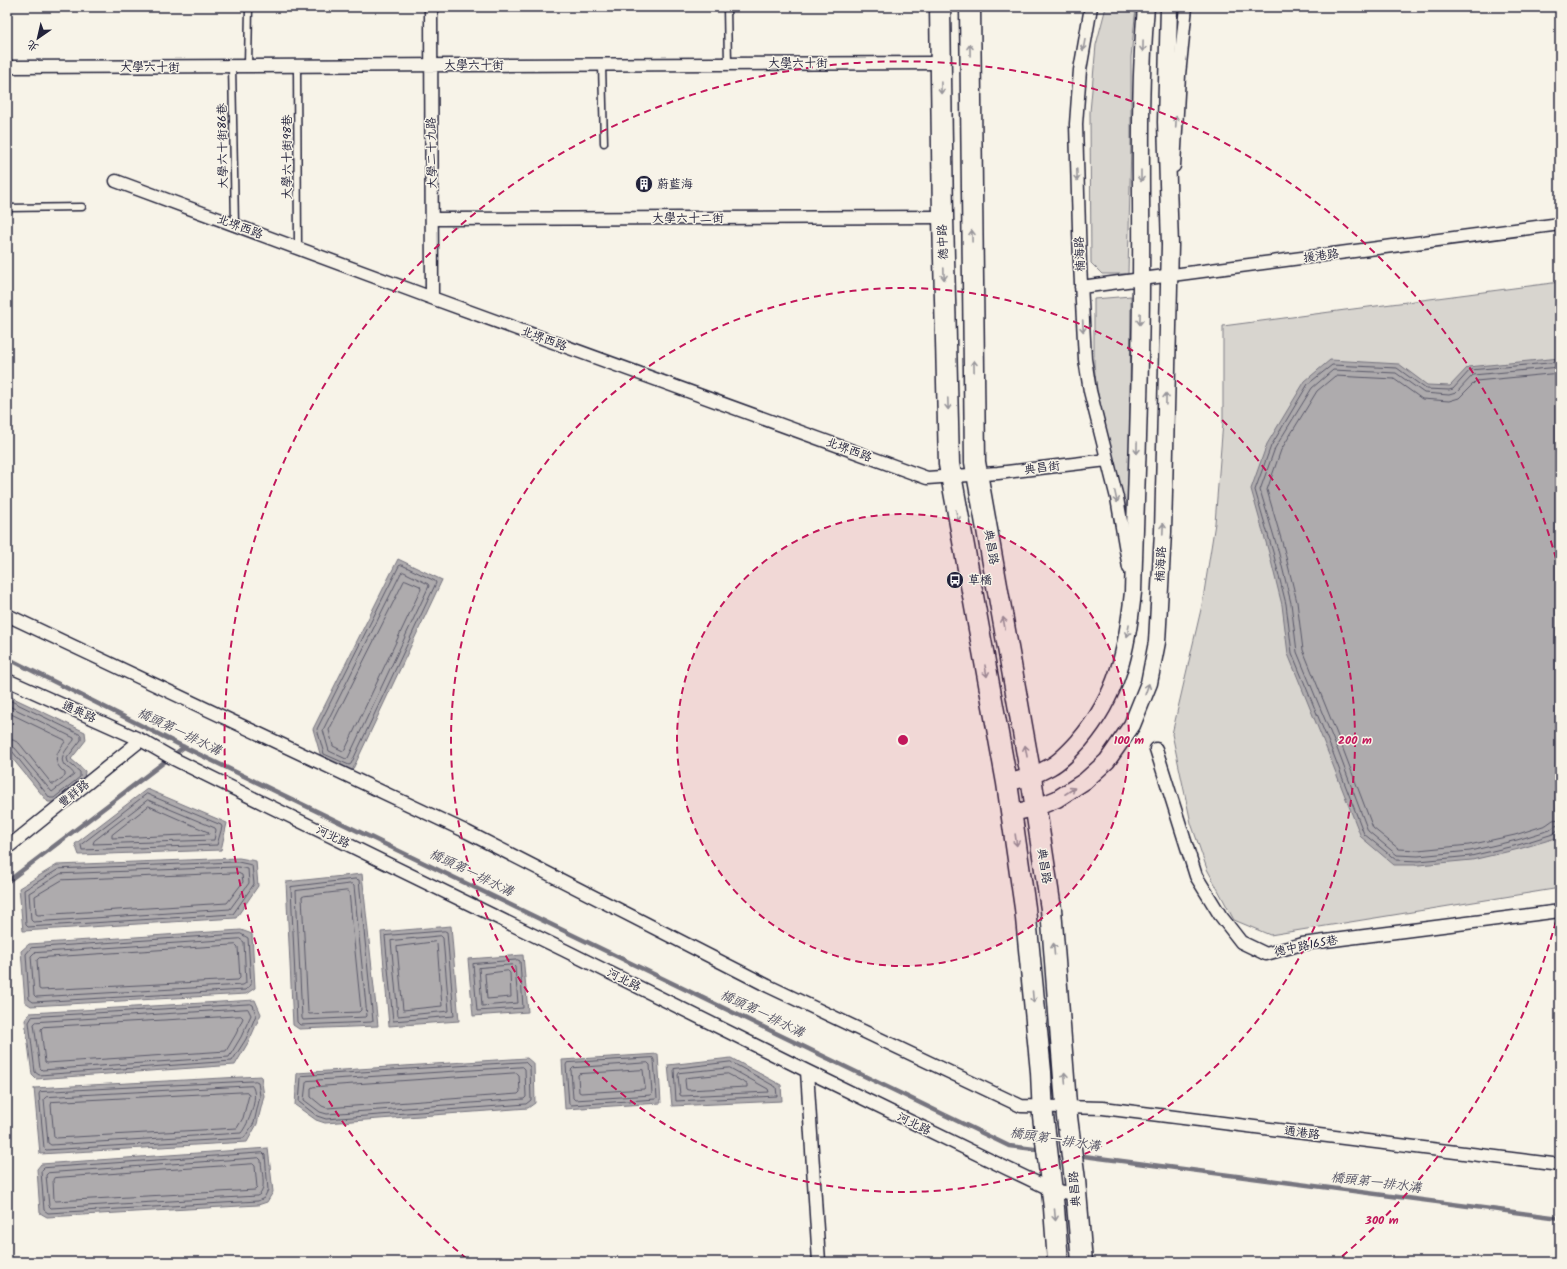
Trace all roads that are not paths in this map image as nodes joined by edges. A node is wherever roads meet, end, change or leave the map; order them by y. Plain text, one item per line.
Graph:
1 (249, 7) edge
2 (431, 7) edge
3 (727, 7) edge
4 (940, 7) edge
5 (970, 7) edge
6 (1091, 7) edge
7 (1146, 7) edge
8 (1170, 7) edge
9 (1186, 7) edge
10 (941, 63) junction
11 (602, 64) junction
12 (728, 64) junction
13 (431, 65) junction
14 (232, 66) junction
15 (248, 66) junction
16 (297, 66) junction
17 (7, 67) edge
18 (604, 143) dead end
19 (116, 181) dead end
20 (82, 207) dead end
21 (7, 208) edge
22 (943, 217) junction
23 (433, 219) junction
24 (1560, 224) edge
25 (236, 225) junction
26 (1170, 245) junction
27 (298, 248) junction
28 (1169, 276) junction
29 (1142, 280) junction
30 (1081, 287) junction
31 (432, 298) junction
32 (1107, 460) junction
33 (977, 475) junction
34 (950, 477) junction
35 (1133, 592) junction
36 (7, 615) edge
37 (7, 680) edge
38 (146, 742) junction
39 (1156, 749) dead end
40 (174, 759) joint
41 (1031, 777) junction
42 (1007, 783) junction
43 (1035, 808) junction
44 (1012, 813) junction
45 (7, 848) edge
46 (1560, 911) edge
47 (806, 1071) junction
48 (1043, 1112) junction
49 (1067, 1112) junction
50 (1560, 1165) edge
51 (1051, 1183) junction
52 (1075, 1187) junction
53 (819, 1262) edge
54 (1058, 1262) edge
55 (1082, 1262) edge

1 - 15 lane
2 - 13 street, 大學二十九路
3 - 12 lane
4 - 10 main road, 德中路
33 -> 5 main road
6 -> 30 street, 楠海路
7 -> 29 street, 楠海路
8 - 26 street, 楠海路
26 -> 9 street, 楠海路
10 - 12 street, 大學六十街
10 -> 22 main road, 德中路
11 - 12 street, 大學六十街
11 - 13 street, 大學六十街
11 - 18 lane
13 - 16 street, 大學六十街
13 - 23 street, 大學二十九路
14 - 15 street, 大學六十街
14 - 17 street, 大學六十街
14 - 25 lane, 大學六十街86巷
15 - 16 street, 大學六十街
16 - 27 lane, 大學六十街98巷
19 - 25 street, 北堺西路
20 - 21 lane
22 - 23 street, 大學六十二街
22 -> 34 main road, 德中路
23 - 31 street, 大學二十九路
24 - 28 street, 援港路
25 - 27 street, 北堺西路
26 - 28 street, 楠海路
27 - 31 street, 北堺西路
28 - 29 street, 援港路
43 -> 28 street, 楠海路
29 - 30 street, 援港路
29 -> 35 street, 楠海路
30 -> 32 street, 楠海路
31 - 34 street, 北堺西路
32 - 33 street, 典昌街
32 -> 35 street, 楠海路
33 - 34 street, 北堺西路
41 -> 33 main road, 典昌路
34 -> 42 main road, 典昌路
35 -> 41 street, 楠海路
36 - 48 street, 通港路
37 - 38 street, 通典路
38 - 40 street, 通典路
38 - 45 street, 豐祥路
39 - 46 street, 德中路165巷
40 - 47 street, 河北路
41 - 42 street, 楠海路
41 - 43 main road, 典昌路
42 - 44 main road, 典昌路
43 - 44 street, 楠海路
49 -> 43 main road, 典昌路
44 -> 48 main road, 典昌路
47 - 51 street, 河北路
47 - 53 street
48 - 49 street, 通港路
48 - 51 main road, 典昌路
49 - 50 street, 通港路
49 - 52 main road, 典昌路
51 - 52 street, 河北路
51 -> 54 main road, 典昌路
52 - 55 main road, 典昌路

